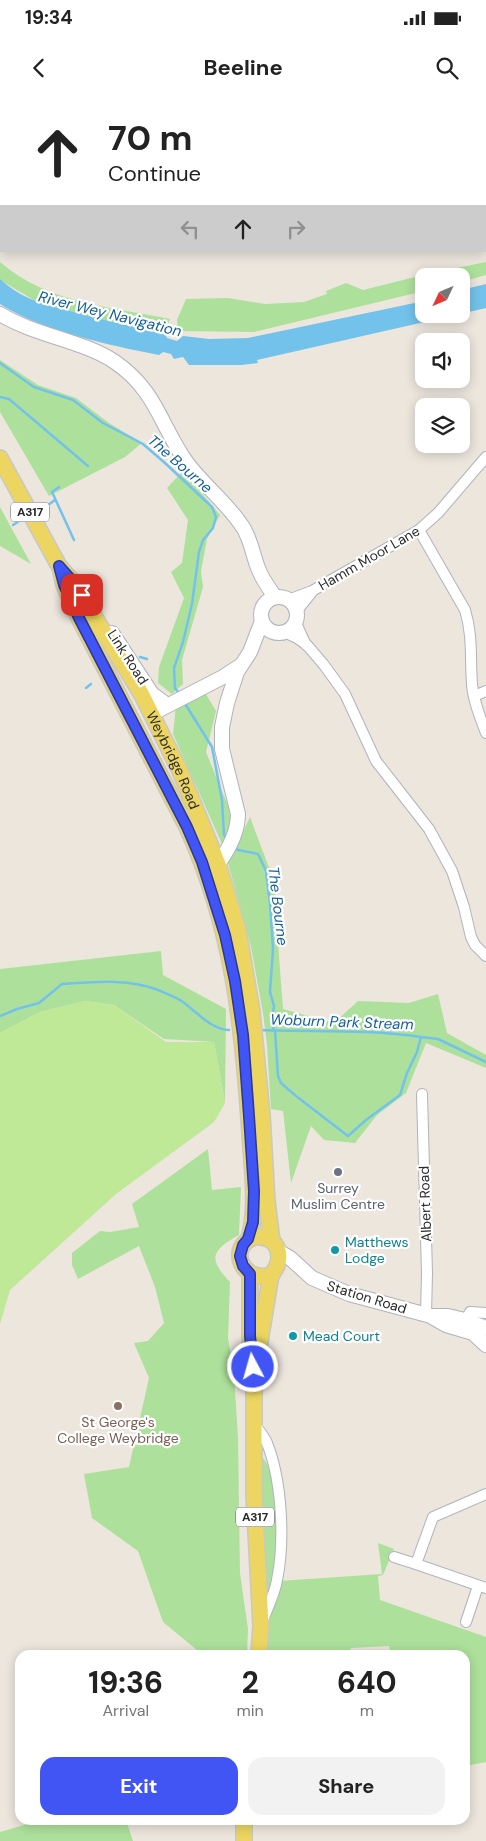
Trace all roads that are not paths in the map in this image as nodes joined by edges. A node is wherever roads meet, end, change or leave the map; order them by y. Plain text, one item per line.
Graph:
1 (0, 314) edge
2 (486, 457) edge
3 (0, 458) edge
4 (419, 530) junction
5 (59, 566) junction
6 (259, 570) junction
7 (74, 583) junction
8 (312, 591) junction
9 (282, 599) junction
10 (262, 616) junction
11 (296, 617) junction
12 (281, 632) junction
13 (307, 646) junction
14 (250, 652) junction
15 (240, 666) junction
16 (486, 691) edge
17 (474, 696) junction
18 (177, 700) junction
19 (152, 714) junction
20 (486, 733) edge
21 (187, 827) junction
22 (218, 864) junction
23 (486, 956) edge
24 (422, 1094) dead end
25 (248, 1239) junction
26 (275, 1246) junction
27 (273, 1272) junction
28 (305, 1273) junction
29 (250, 1274) junction
30 (486, 1313) edge
31 (428, 1315) junction
32 (464, 1325) junction
33 (486, 1328) edge
34 (486, 1346) edge
35 (254, 1378) junction
36 (254, 1424) junction
37 (486, 1494) edge
38 (394, 1557) dead end
39 (416, 1564) junction
40 (482, 1587) edge
41 (466, 1622) dead end
42 (261, 1625) junction
43 (260, 1650) edge
44 (244, 1825) edge
45 (244, 1841) edge

1 - 6 street
2 - 4 street, Hamm Moor Lane
3 - 5 main road, Weybridge Road / A317
4 - 8 street, Hamm Moor Lane
4 - 17 street
5 - 7 main road, Weybridge Road / A317
5 - 21 main road, Weybridge Road / A317
6 - 9 street
6 - 10 street
7 - 18 street, Link Road
7 - 19 main road, Weybridge Road / A317
8 - 9 street, Hamm Moor Lane
8 - 11 street, Hamm Moor Lane
9 - 10 street
9 - 11 street
10 - 12 street
10 - 14 street
11 - 12 street
11 - 13 street
12 - 13 street
12 - 14 street
13 - 23 street
14 - 15 street
15 - 18 street
15 - 22 street
16 - 17 street
17 - 20 street
18 - 19 street
19 - 21 main road
19 - 22 main road, Weybridge Road / A317
21 - 25 main road, Weybridge Road / A317
22 - 26 main road, Weybridge Road / A317
24 - 31 street, Albert Road
25 - 26 main road
25 - 29 main road
26 - 27 main road
26 - 28 street, Station Road
27 - 28 street, Station Road
27 - 29 main road
27 - 35 main road, A317
28 - 31 street, Station Road
29 - 35 main road, A317
30 - 32 street
31 - 32 street, Station Road
32 - 33 street, Station Road
32 - 34 street, Station Road
35 - 36 main road, A317
36 - 42 main road, A317
36 - 42 street
37 - 39 street
38 - 39 street
39 - 40 street
40 - 41 street
42 - 43 main road, A317
44 - 45 main road

